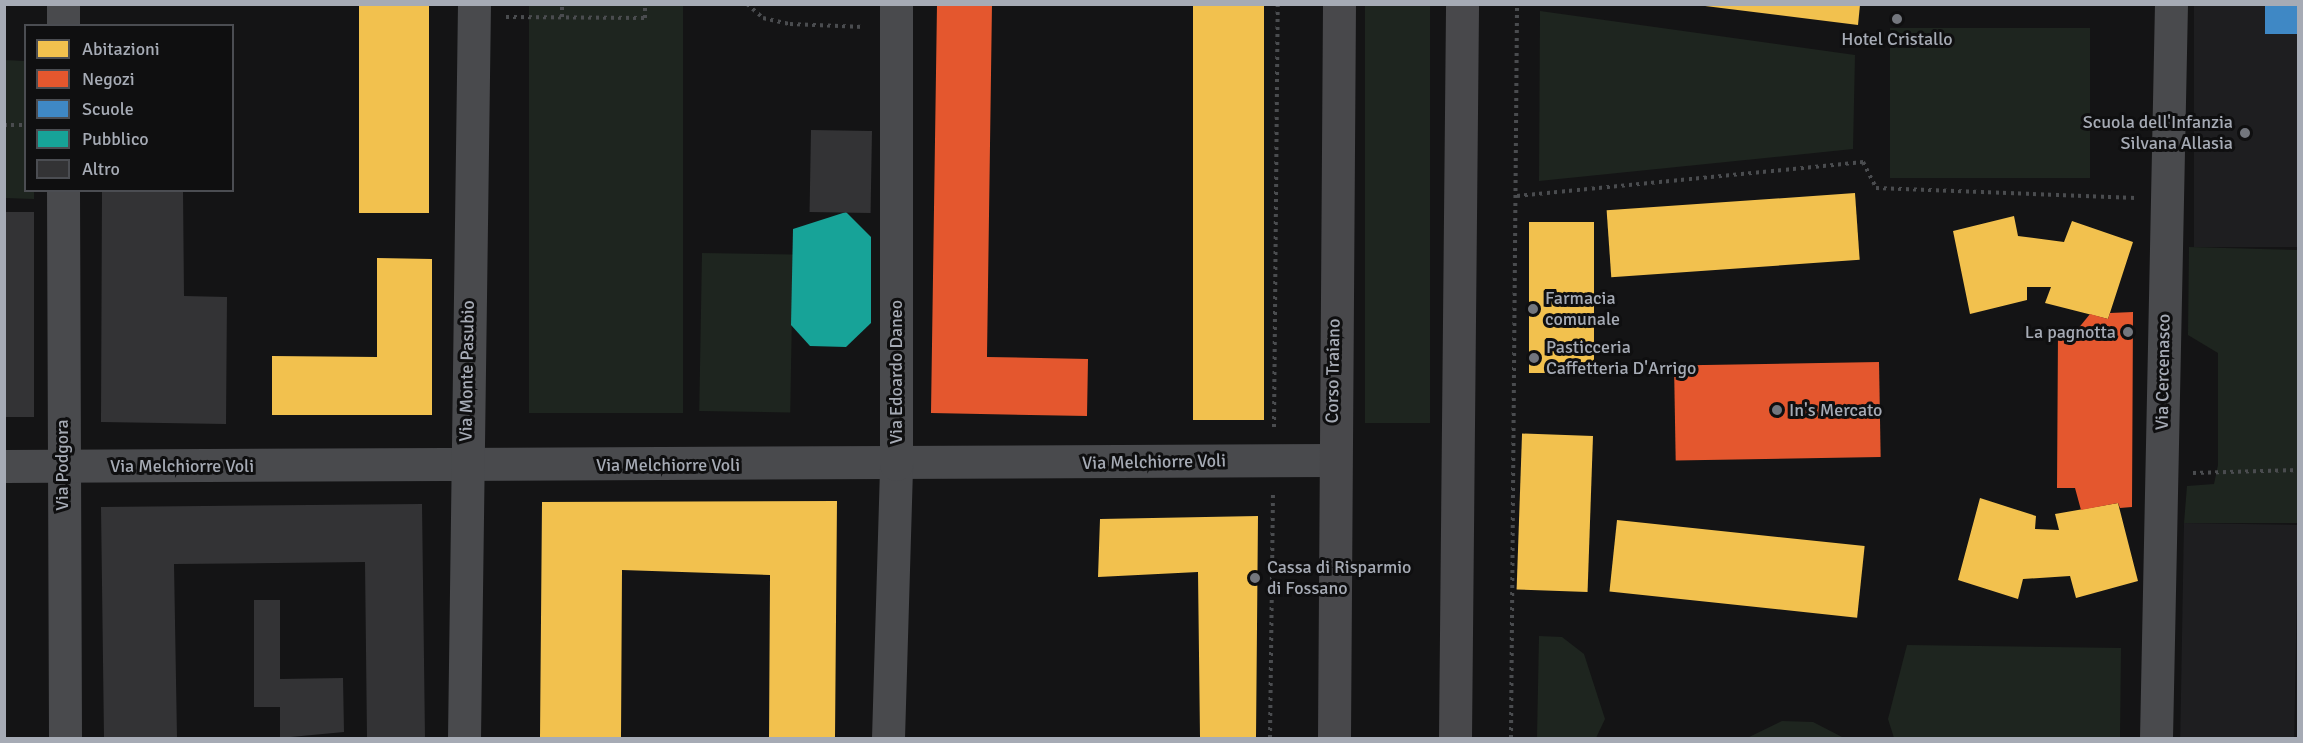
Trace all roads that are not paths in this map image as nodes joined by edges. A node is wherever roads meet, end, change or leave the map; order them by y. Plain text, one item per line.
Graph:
1 (63, 4) edge
2 (1339, 4) edge
3 (1462, 4) edge
4 (2171, 4) edge
5 (474, 10) edge
6 (896, 17) edge
7 (63, 24) edge
8 (63, 192) edge
9 (1332, 460) junction
10 (896, 464) junction
11 (465, 465) junction
12 (4, 466) edge
13 (62, 467) junction
14 (65, 738) edge
15 (464, 738) edge
16 (888, 738) edge
17 (1334, 738) edge
18 (1455, 738) edge
19 (2156, 738) edge

1 - 7 street
2 - 9 main road, Corso Traiano
3 - 18 main road
4 - 19 street, Via Cercenasco
5 - 11 street, Via Monte Pasubio
6 - 10 street, Via Edoardo Daneo
8 - 13 street, Via Podgora
9 - 10 street, Via Melchiorre Voli
9 - 17 main road, Corso Traiano
10 - 11 street, Via Melchiorre Voli
10 - 16 street, Via Edoardo Daneo
11 - 13 street, Via Melchiorre Voli
11 - 15 street, Via Monte Pasubio
12 - 13 street, Via Melchiorre Voli
13 - 14 street, Via Podgora

